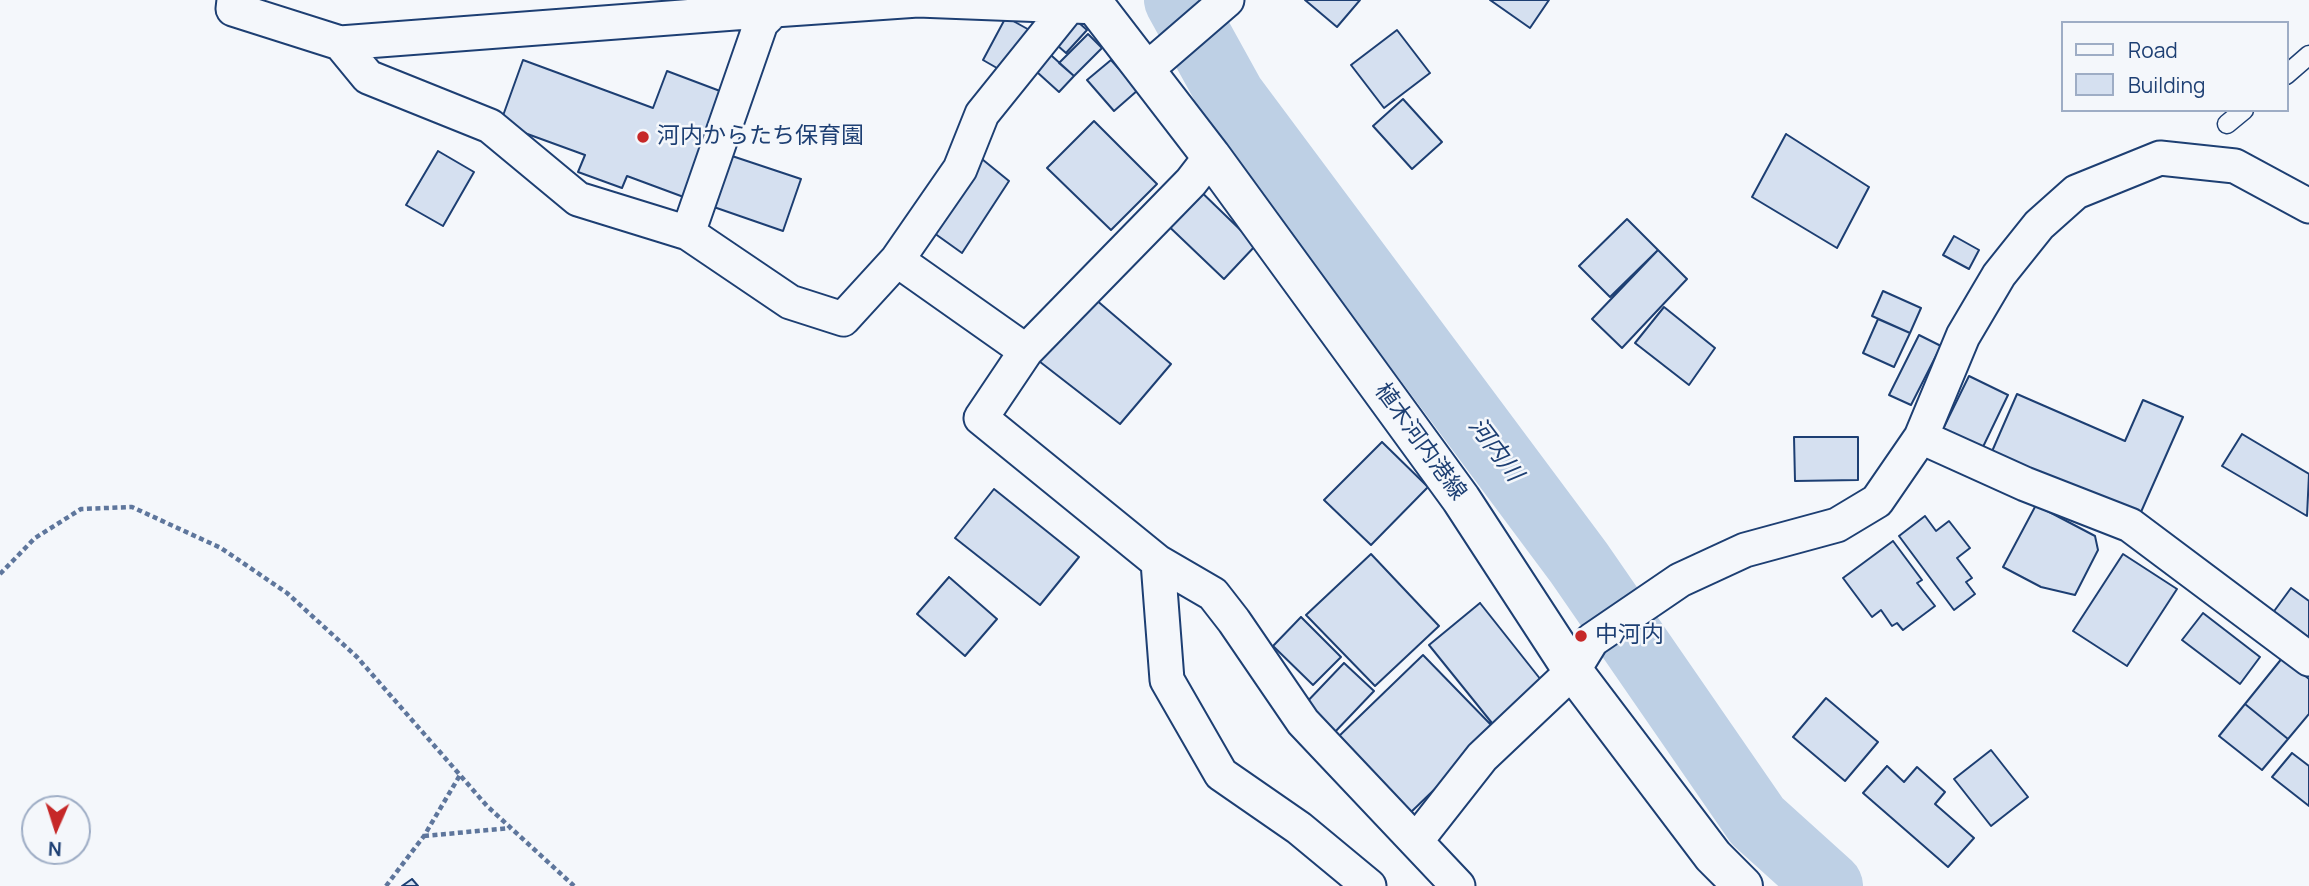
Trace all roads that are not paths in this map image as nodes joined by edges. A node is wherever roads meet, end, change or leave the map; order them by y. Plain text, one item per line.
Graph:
1 (234, 0) edge
2 (1227, 0) edge
3 (1086, 4) edge
4 (774, 10) junction
5 (340, 43) junction
6 (2309, 55) edge
7 (1152, 63) junction
8 (2288, 73) edge
9 (2242, 112) edge
10 (2227, 124) dead end
11 (1211, 156) junction
12 (2309, 206) edge
13 (688, 233) junction
14 (897, 260) junction
15 (1026, 351) junction
16 (1921, 437) junction
17 (1158, 562) junction
18 (1583, 656) junction
19 (2309, 659) edge
20 (1416, 841) junction
21 (1370, 886) edge
22 (1458, 886) edge
23 (1743, 886) edge

1 - 5 street
2 - 7 street
3 - 4 street
3 - 7 main road, 植木河内港線
3 - 14 street
4 - 5 street
4 - 13 street
5 - 13 street
6 - 8 lane
7 - 11 main road, 植木河内港線
9 - 10 lane
11 - 15 street
11 - 18 main road, 植木河内港線
12 - 16 street
13 - 14 street
14 - 15 street
15 - 17 street
16 - 18 street
16 - 19 street
17 - 20 street
17 - 21 street
18 - 20 street
18 - 23 main road, 植木河内港線
20 - 22 street

